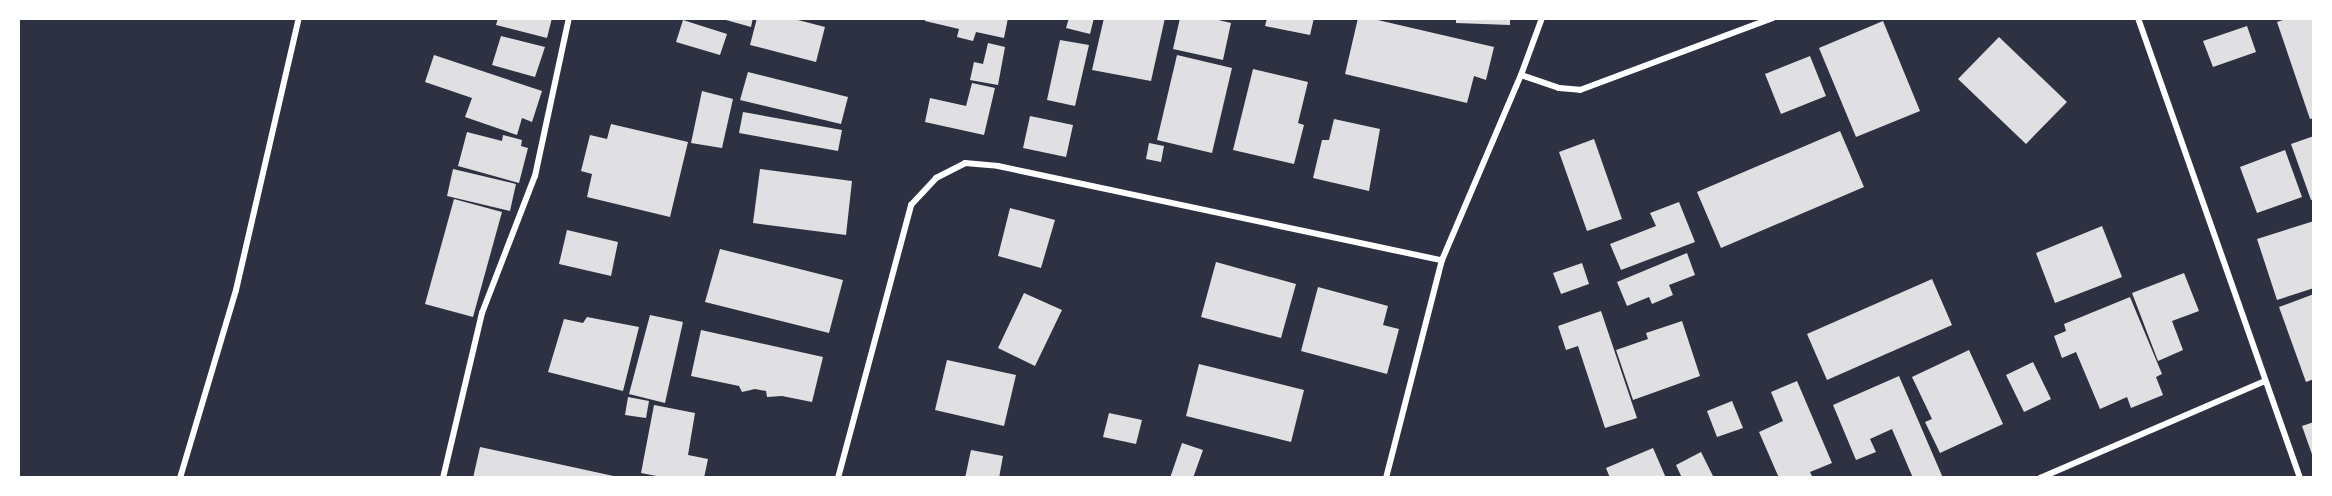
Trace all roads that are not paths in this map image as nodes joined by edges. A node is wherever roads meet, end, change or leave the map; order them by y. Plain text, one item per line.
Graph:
1 (299, 18) edge
2 (569, 18) edge
3 (1542, 18) edge
4 (1773, 18) edge
5 (2138, 18) edge
6 (1521, 75) junction
7 (1442, 260) junction
8 (2265, 381) junction
9 (180, 478) edge
10 (443, 478) edge
11 (838, 478) edge
12 (1386, 478) edge
13 (2040, 478) edge
14 (2300, 478) edge

1 - 9 street
2 - 10 street
3 - 6 street
4 - 6 street
5 - 8 street
6 - 7 street
7 - 11 street
7 - 12 street
8 - 13 street
8 - 14 street

